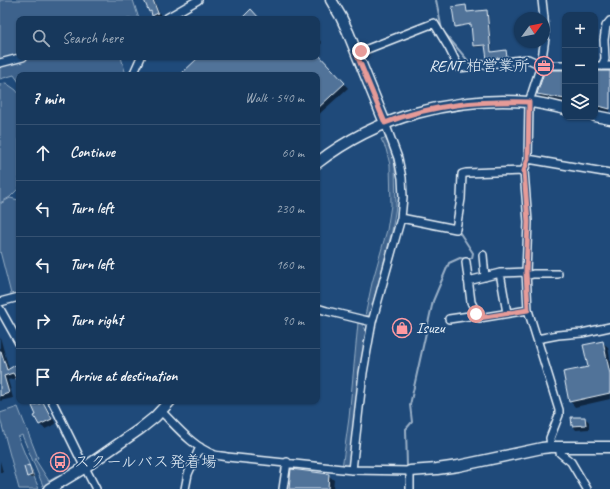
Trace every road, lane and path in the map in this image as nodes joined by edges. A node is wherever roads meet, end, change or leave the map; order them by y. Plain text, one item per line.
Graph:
1 (198, 0) edge
2 (331, 0) edge
3 (542, 0) edge
4 (543, 12) edge
5 (170, 16) edge
6 (610, 21) edge
7 (544, 48) edge
8 (356, 53) junction
9 (16, 59) edge
10 (140, 60) edge
11 (0, 63) edge
12 (541, 65) junction
13 (562, 66) edge
14 (598, 66) edge
15 (610, 66) edge
16 (134, 72) edge
17 (529, 102) junction
18 (562, 108) edge
19 (598, 117) edge
20 (610, 119) edge
21 (385, 123) junction
22 (528, 159) junction
23 (320, 160) edge
24 (524, 171) junction
25 (610, 173) edge
26 (401, 218) junction
27 (484, 255) dead end
28 (466, 262) dead end
29 (500, 273) junction
30 (526, 274) junction
31 (558, 274) dead end
32 (485, 277) junction
33 (468, 281) junction
34 (16, 298) edge
35 (0, 302) edge
36 (0, 309) edge
37 (320, 309) edge
38 (528, 310) junction
39 (507, 313) junction
40 (476, 314) junction
41 (449, 319) dead end
42 (372, 322) junction
43 (610, 327) edge
44 (16, 338) edge
45 (537, 339) junction
46 (53, 404) edge
47 (167, 404) edge
48 (161, 411) junction
49 (200, 447) junction
50 (555, 447) junction
51 (610, 447) edge
52 (287, 462) junction
53 (84, 468) junction
54 (352, 470) junction
55 (410, 471) junction
56 (49, 489) edge
57 (96, 489) edge
58 (185, 489) edge
59 (284, 489) edge
60 (410, 489) edge
61 (587, 489) edge

1 - 5 street
2 - 8 street
3 - 4 street
6 - 14 street
7 - 12 street
8 - 12 street
8 - 21 street
9 - 11 street
10 - 16 street
12 - 13 street
12 - 17 street
14 - 15 street
17 - 18 street
17 - 21 street
17 - 22 street
19 - 20 street
21 - 23 street
21 - 26 street
22 - 24 street
22 - 25 street
24 - 26 street
24 - 30 street
26 - 42 street
27 - 32 street
28 - 33 street
29 - 30 street
29 - 32 street
29 - 39 street
30 - 31 street
30 - 38 street
32 - 33 street
33 - 40 street
34 - 35 street
36 - 44 street
37 - 42 street
38 - 39 street
38 - 45 street
39 - 40 street
40 - 41 street
42 - 54 street
43 - 45 street
45 - 50 street
46 - 53 street
47 - 48 street
48 - 49 street
48 - 53 street
49 - 52 street
49 - 58 street
50 - 51 street
50 - 55 street
50 - 61 street
52 - 54 street
52 - 59 street
53 - 56 street
53 - 57 street
54 - 55 street
55 - 60 street

